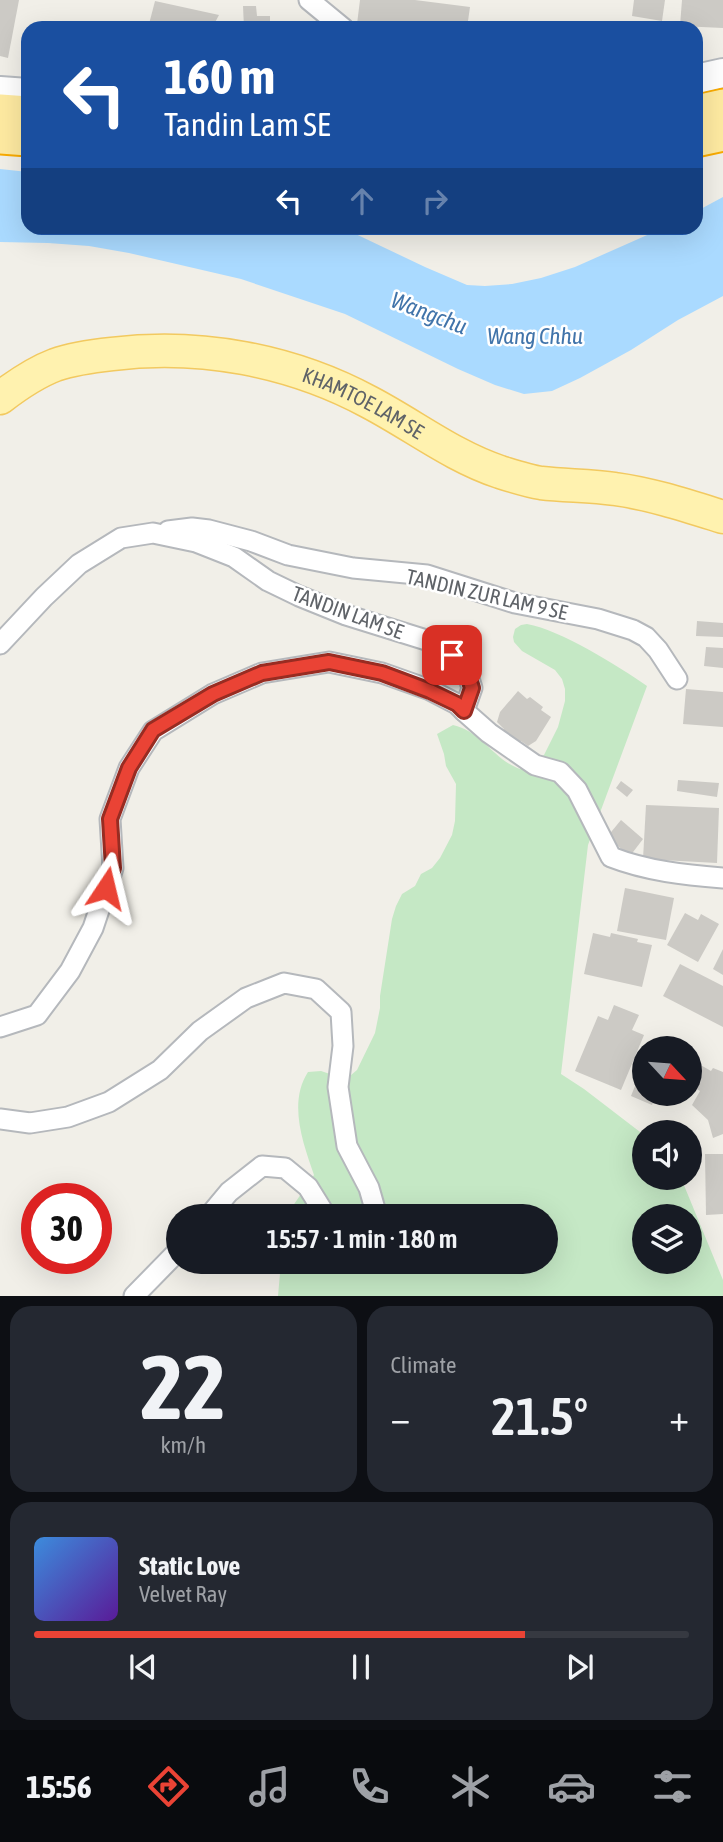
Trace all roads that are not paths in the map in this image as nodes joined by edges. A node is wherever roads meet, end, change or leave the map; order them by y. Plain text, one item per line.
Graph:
1 (310, 0) edge
2 (335, 21) edge
3 (723, 73) edge
4 (703, 77) edge
5 (0, 91) edge
6 (21, 92) edge
7 (723, 106) edge
8 (703, 110) edge
9 (0, 111) edge
10 (21, 112) edge
11 (723, 134) edge
12 (0, 137) edge
13 (21, 138) edge
14 (703, 138) edge
15 (0, 398) edge
16 (723, 517) edge
17 (153, 533) junction
18 (0, 644) edge
19 (677, 679) dead end
20 (464, 711) junction
21 (723, 878) edge
22 (0, 1027) edge
23 (0, 1119) edge
24 (219, 1204) edge
25 (319, 1204) edge
26 (374, 1204) edge
27 (166, 1263) edge
28 (134, 1296) edge

1 - 2 street
3 - 4 main road
5 - 6 main road
7 - 8 highway
9 - 10 highway
11 - 14 highway
12 - 13 highway
15 - 16 main road, KHAMTOE LAM SE
17 - 18 street, TANDIN LAM SE
17 - 19 street, TANDIN ZUR LAM 9 SE
17 - 20 street, TANDIN LAM SE
20 - 21 street
20 - 22 street
23 - 26 street
24 - 25 street
27 - 28 street

